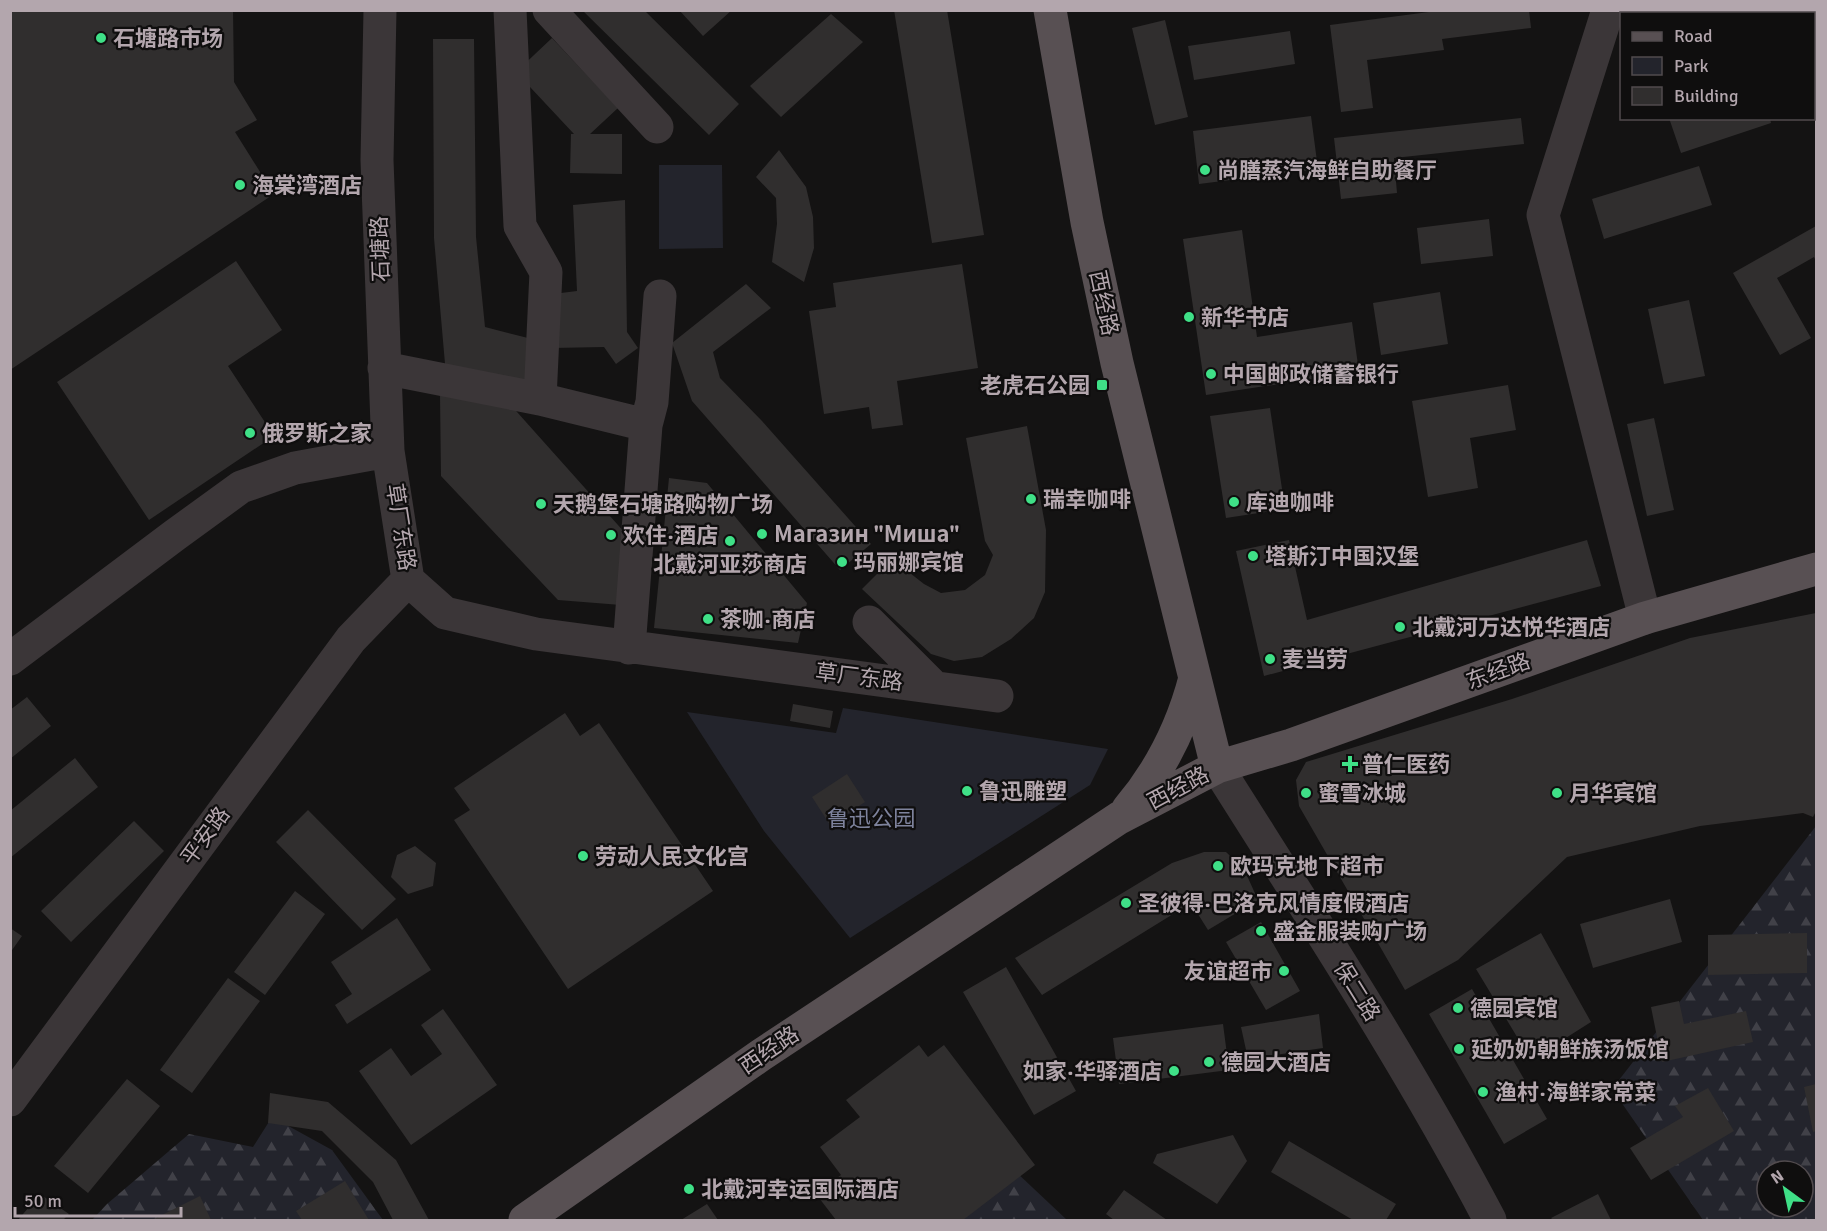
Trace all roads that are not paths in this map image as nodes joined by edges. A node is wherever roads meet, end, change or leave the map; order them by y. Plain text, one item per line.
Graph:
1 (380, 10) edge
2 (510, 10) edge
3 (549, 10) edge
4 (1050, 10) edge
5 (1608, 10) edge
6 (657, 128) dead end
7 (660, 296) dead end
8 (384, 368) junction
9 (540, 399) junction
10 (646, 425) junction
11 (388, 451) junction
12 (1816, 569) edge
13 (408, 580) junction
14 (1645, 618) junction
15 (869, 622) dead end
16 (629, 648) junction
17 (10, 659) edge
18 (1195, 678) junction
19 (933, 686) junction
20 (997, 696) dead end
21 (1216, 767) junction
22 (1119, 818) junction
23 (10, 1100) edge
24 (525, 1221) edge
25 (1490, 1221) edge

1 - 8 street, 石塘路
2 - 9 street
3 - 6 street
4 - 18 main road, 西经路
5 - 14 street
7 - 10 street
8 - 9 street
8 - 11 street, 石塘路
9 - 10 street
10 - 16 street
11 - 13 street, 草厂东路
11 - 17 street, 草厂东路
12 - 14 main road, 东经路
13 - 16 street, 草厂东路
13 - 23 street, 平安路
14 - 21 main road, 东经路
15 - 19 street
16 - 19 street, 草厂东路
18 - 21 main road, 西经路
18 - 22 main road
19 - 20 street, 草厂东路
21 - 22 main road, 西经路
21 - 25 street, 保二路
22 - 24 main road, 西经路

